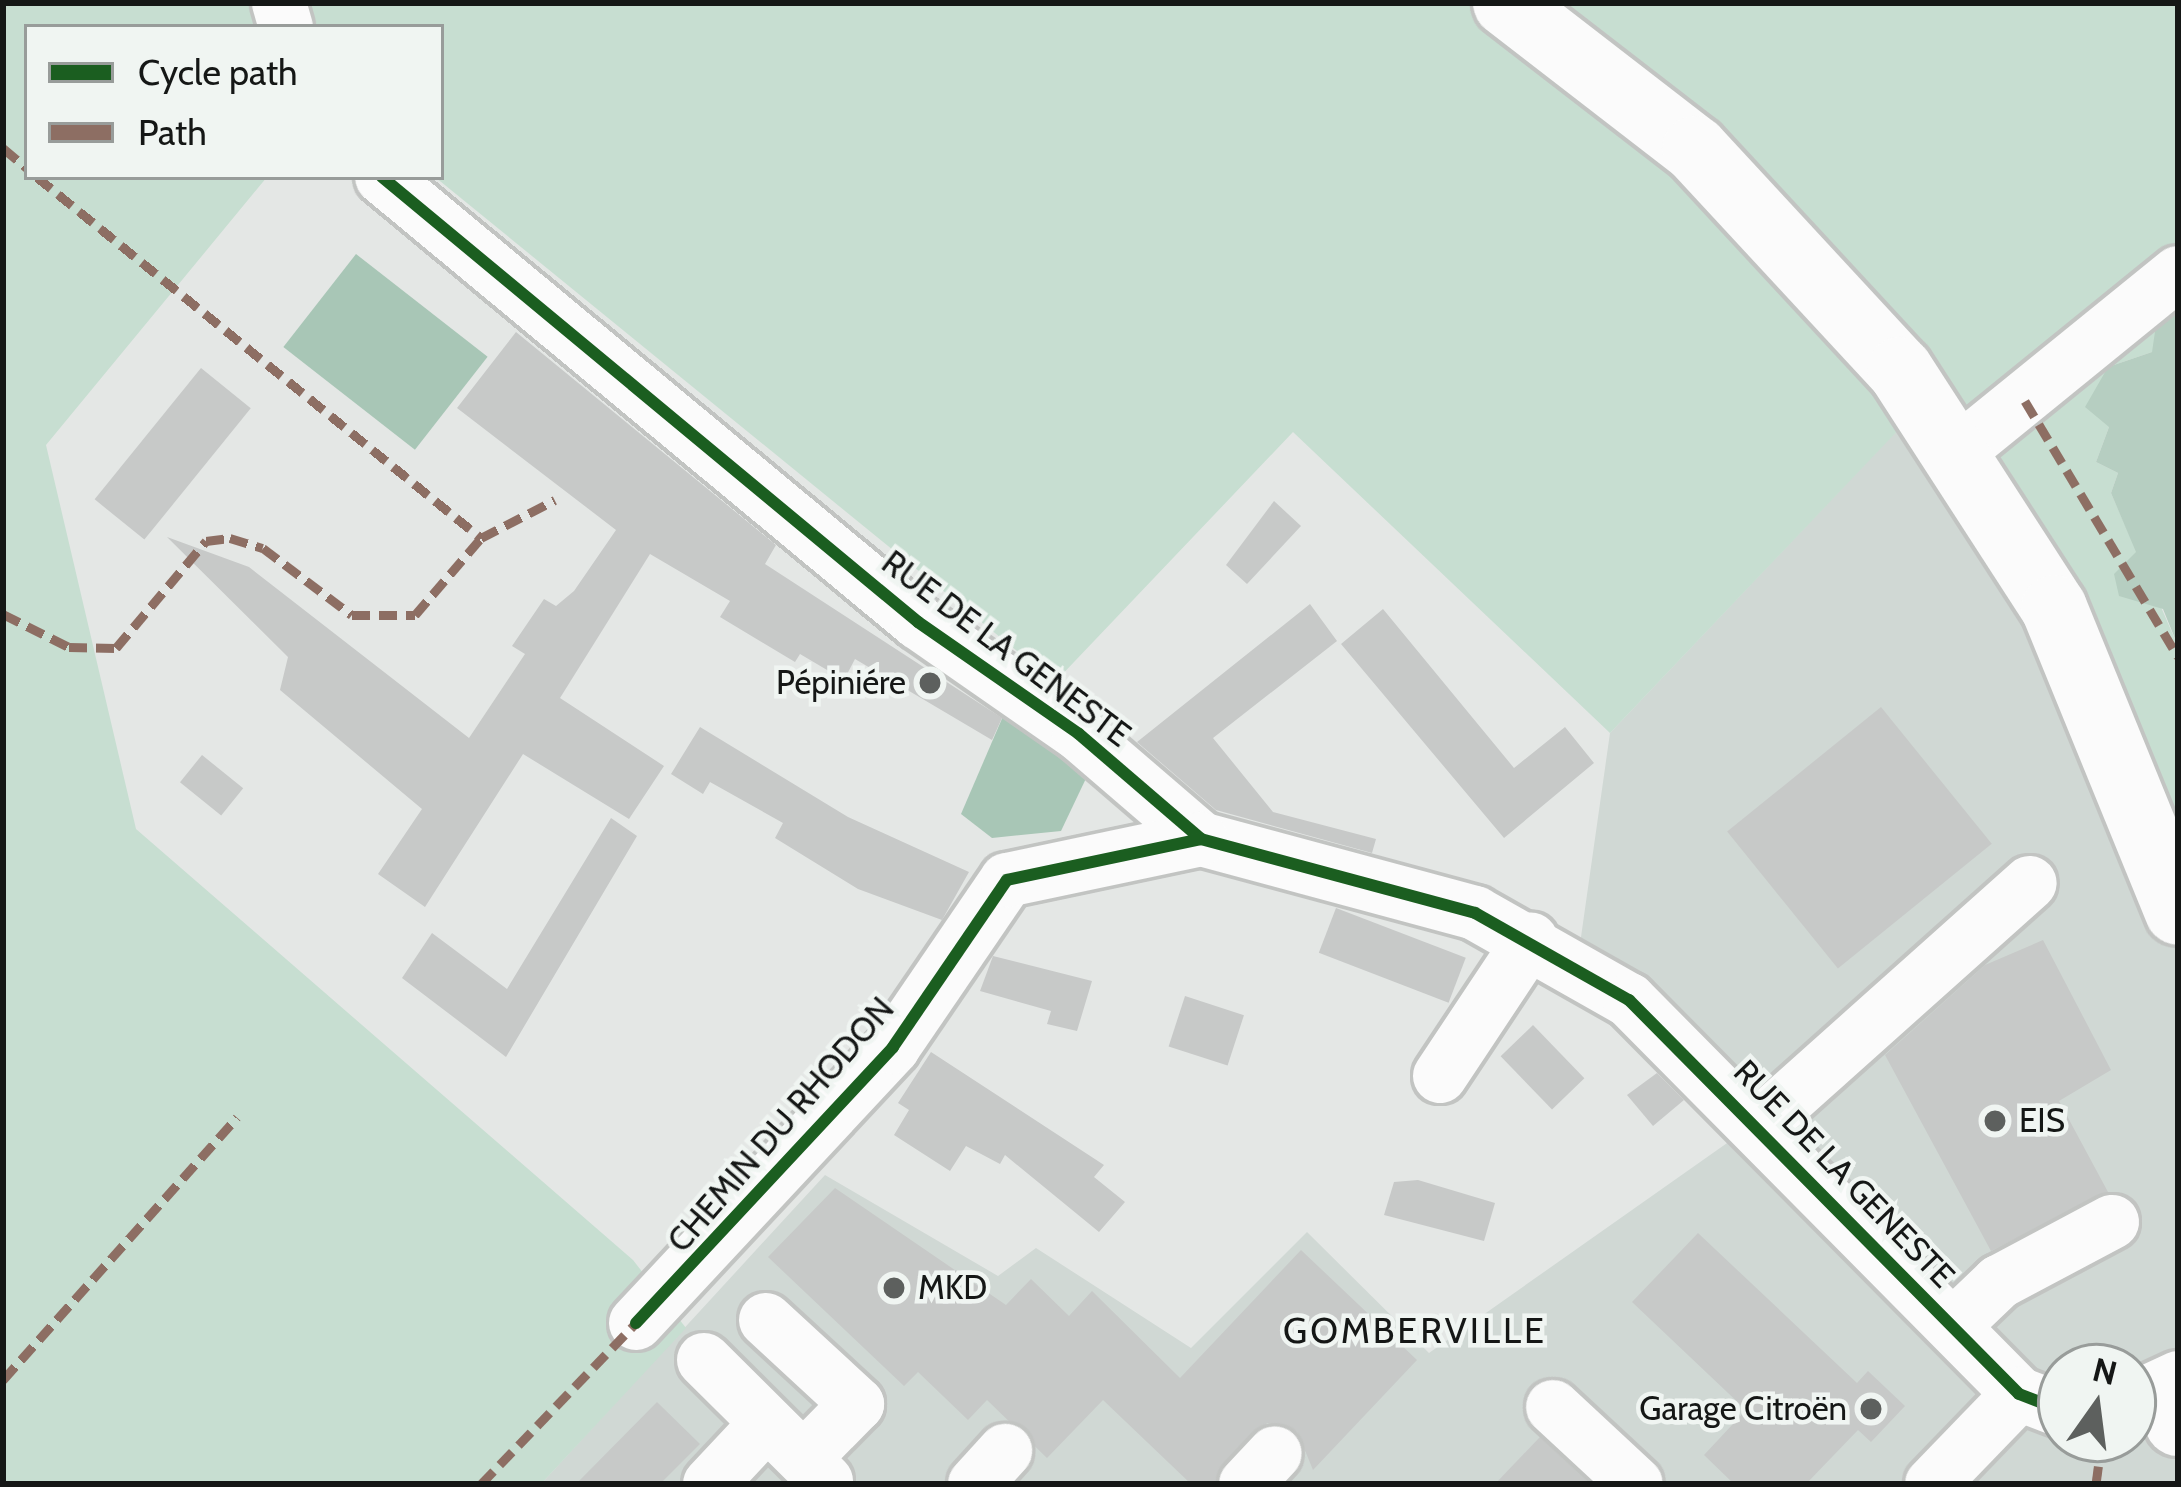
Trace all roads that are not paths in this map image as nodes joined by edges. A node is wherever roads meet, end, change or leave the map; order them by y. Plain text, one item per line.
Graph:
1 (1506, 3) edge
2 (386, 180) edge
3 (2178, 273) edge
4 (1959, 451) junction
5 (1135, 782) junction
6 (1201, 839) junction
7 (1078, 857) junction
8 (2030, 883) dead end
9 (2178, 912) edge
10 (1531, 939) junction
11 (1440, 1076) dead end
12 (1759, 1125) junction
13 (2112, 1222) dead end
14 (766, 1320) dead end
15 (636, 1323) dead end
16 (1953, 1326) junction
17 (704, 1360) dead end
18 (2037, 1399) edge
19 (2178, 1400) edge
20 (2037, 1404) edge
21 (1552, 1407) dead end
22 (2178, 1423) edge
23 (800, 1455) edge
24 (710, 1484) edge
25 (1636, 1484) edge
26 (1932, 1484) edge

1 - 4 main road
2 - 5 street, RUE DE LA GENESTE
3 - 4 street
4 - 9 main road
5 - 6 street, RUE DE LA GENESTE
5 - 7 street
6 - 7 street, CHEMIN DU RHODON
6 - 10 street, RUE DE LA GENESTE
7 - 15 street, CHEMIN DU RHODON
8 - 12 street
10 - 11 street
10 - 12 street, RUE DE LA GENESTE
12 - 16 street, RUE DE LA GENESTE
13 - 16 street
14 - 23 street
16 - 18 street, RUE DE LA GENESTE
17 - 23 street
19 - 22 main road
20 - 26 street
21 - 25 street
23 - 24 street

